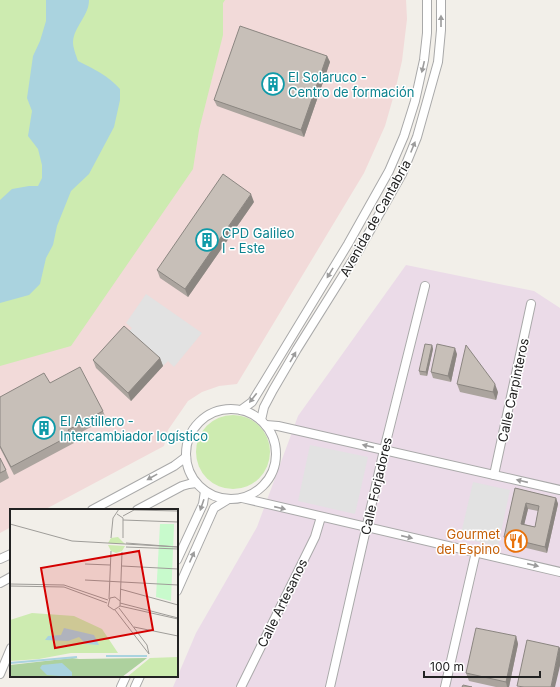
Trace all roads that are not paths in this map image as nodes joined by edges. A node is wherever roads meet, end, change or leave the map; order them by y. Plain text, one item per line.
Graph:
1 (427, 0) edge
2 (441, 0) edge
3 (424, 286) dead end
4 (531, 304) dead end
5 (241, 410) junction
6 (263, 423) junction
7 (384, 450) junction
8 (186, 457) junction
9 (494, 475) junction
10 (196, 483) junction
11 (560, 490) edge
12 (205, 491) junction
13 (242, 498) junction
14 (227, 500) junction
15 (94, 509) edge
16 (139, 509) edge
17 (321, 517) junction
18 (367, 528) junction
19 (476, 552) junction
20 (10, 554) edge
21 (178, 558) edge
22 (0, 559) edge
23 (560, 572) edge
24 (10, 578) edge
25 (0, 583) edge
26 (178, 589) edge
27 (10, 650) edge
28 (0, 674) edge
29 (126, 677) edge
30 (140, 677) edge
31 (121, 687) edge
32 (136, 687) edge
33 (241, 687) edge
34 (330, 687) edge
35 (445, 687) edge

1 -> 5 street, Avenida de Cantabria
6 -> 2 street, Avenida de Cantabria
3 - 7 street, Calle Forjadores
4 - 9 street, Calle Carpinteros
5 - 6 street
5 - 8 street
7 -> 6 street
6 - 13 street
7 - 9 street
7 - 18 street, Calle Forjadores
8 - 10 street
8 -> 15 street
11 -> 9 street
10 - 12 street
10 - 16 street
12 - 14 street
12 -> 21 street
13 - 14 street
13 -> 17 street
26 -> 14 street
17 - 18 street
17 - 33 street, Calle Artesanos
18 -> 19 street
18 - 34 street, Calle Forjadores
19 -> 23 street
19 - 35 street
20 - 22 street
24 - 25 street
27 - 28 street
29 - 31 street
30 - 32 street

